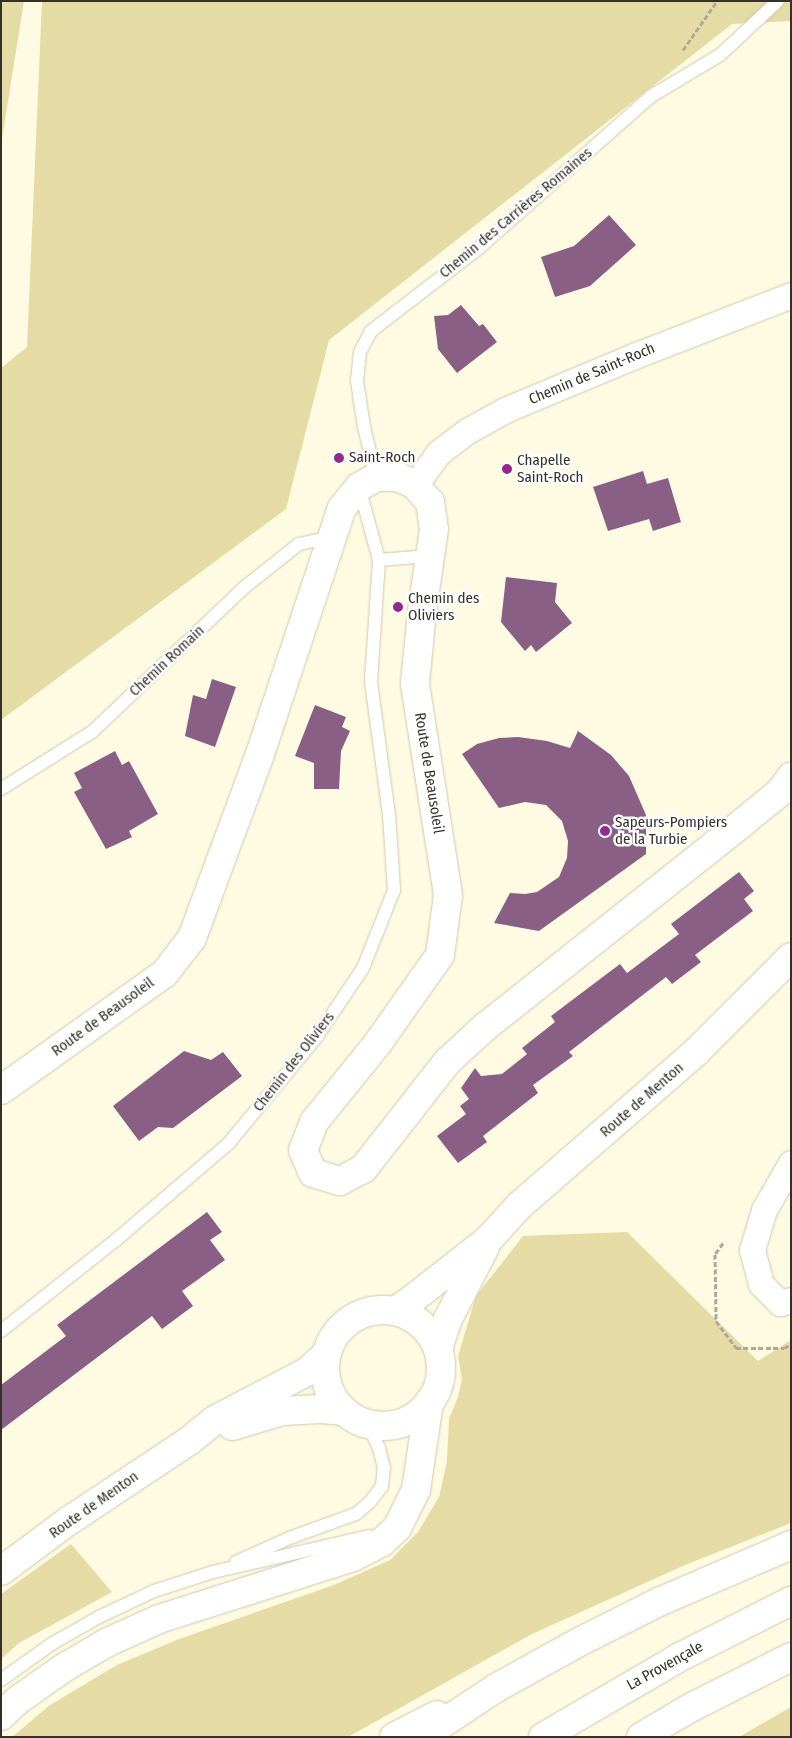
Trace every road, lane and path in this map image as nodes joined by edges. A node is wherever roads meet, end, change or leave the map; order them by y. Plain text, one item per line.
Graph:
1 (778, 1) edge
2 (791, 295) edge
3 (368, 482) junction
4 (415, 485) junction
5 (332, 537) junction
6 (430, 556) junction
7 (379, 560) junction
8 (791, 777) edge
9 (1, 789) edge
10 (791, 957) edge
11 (1, 1090) edge
12 (791, 1163) edge
13 (489, 1239) junction
14 (791, 1300) edge
15 (395, 1311) junction
16 (1, 1330) edge
17 (438, 1350) junction
18 (326, 1355) junction
19 (429, 1402) junction
20 (343, 1411) junction
21 (368, 1424) junction
22 (189, 1441) junction
23 (397, 1528) junction
24 (791, 1545) edge
25 (1, 1571) edge
26 (213, 1572) junction
27 (791, 1601) edge
28 (791, 1657) edge
29 (1, 1680) edge
30 (496, 1688) junction
31 (1, 1716) edge
32 (394, 1737) edge
33 (422, 1737) edge
34 (543, 1737) edge
35 (641, 1737) edge

1 - 3 lane, Chemin des Carrières Romaines
2 - 4 street, Chemin de Saint-Roch
3 - 4 main road
3 - 5 main road, Route de Beausoleil
3 - 7 lane, Chemin des Oliviers
4 - 6 main road, Route de Beausoleil
5 - 9 lane, Chemin Romain
5 - 11 main road, Route de Beausoleil
6 - 7 lane
6 - 8 main road, Route de Beausoleil
7 - 16 lane, Chemin des Oliviers
10 - 13 main road, Route de Menton
12 - 14 street
13 - 15 main road, Route de Menton
13 - 17 main road, Route de Menton
15 - 17 main road
15 - 18 main road
17 - 19 main road
18 - 20 main road
18 - 22 main road, Route de Menton
19 - 21 main road
19 - 23 main road
20 - 21 main road
20 - 22 main road, Route de Menton
21 - 26 lane
22 - 25 main road, Route de Menton
23 - 26 lane
23 - 31 main road
24 - 30 main road
26 - 29 lane
27 - 34 main road, La Provençale
28 - 35 main road
30 - 32 main road
30 - 33 main road

